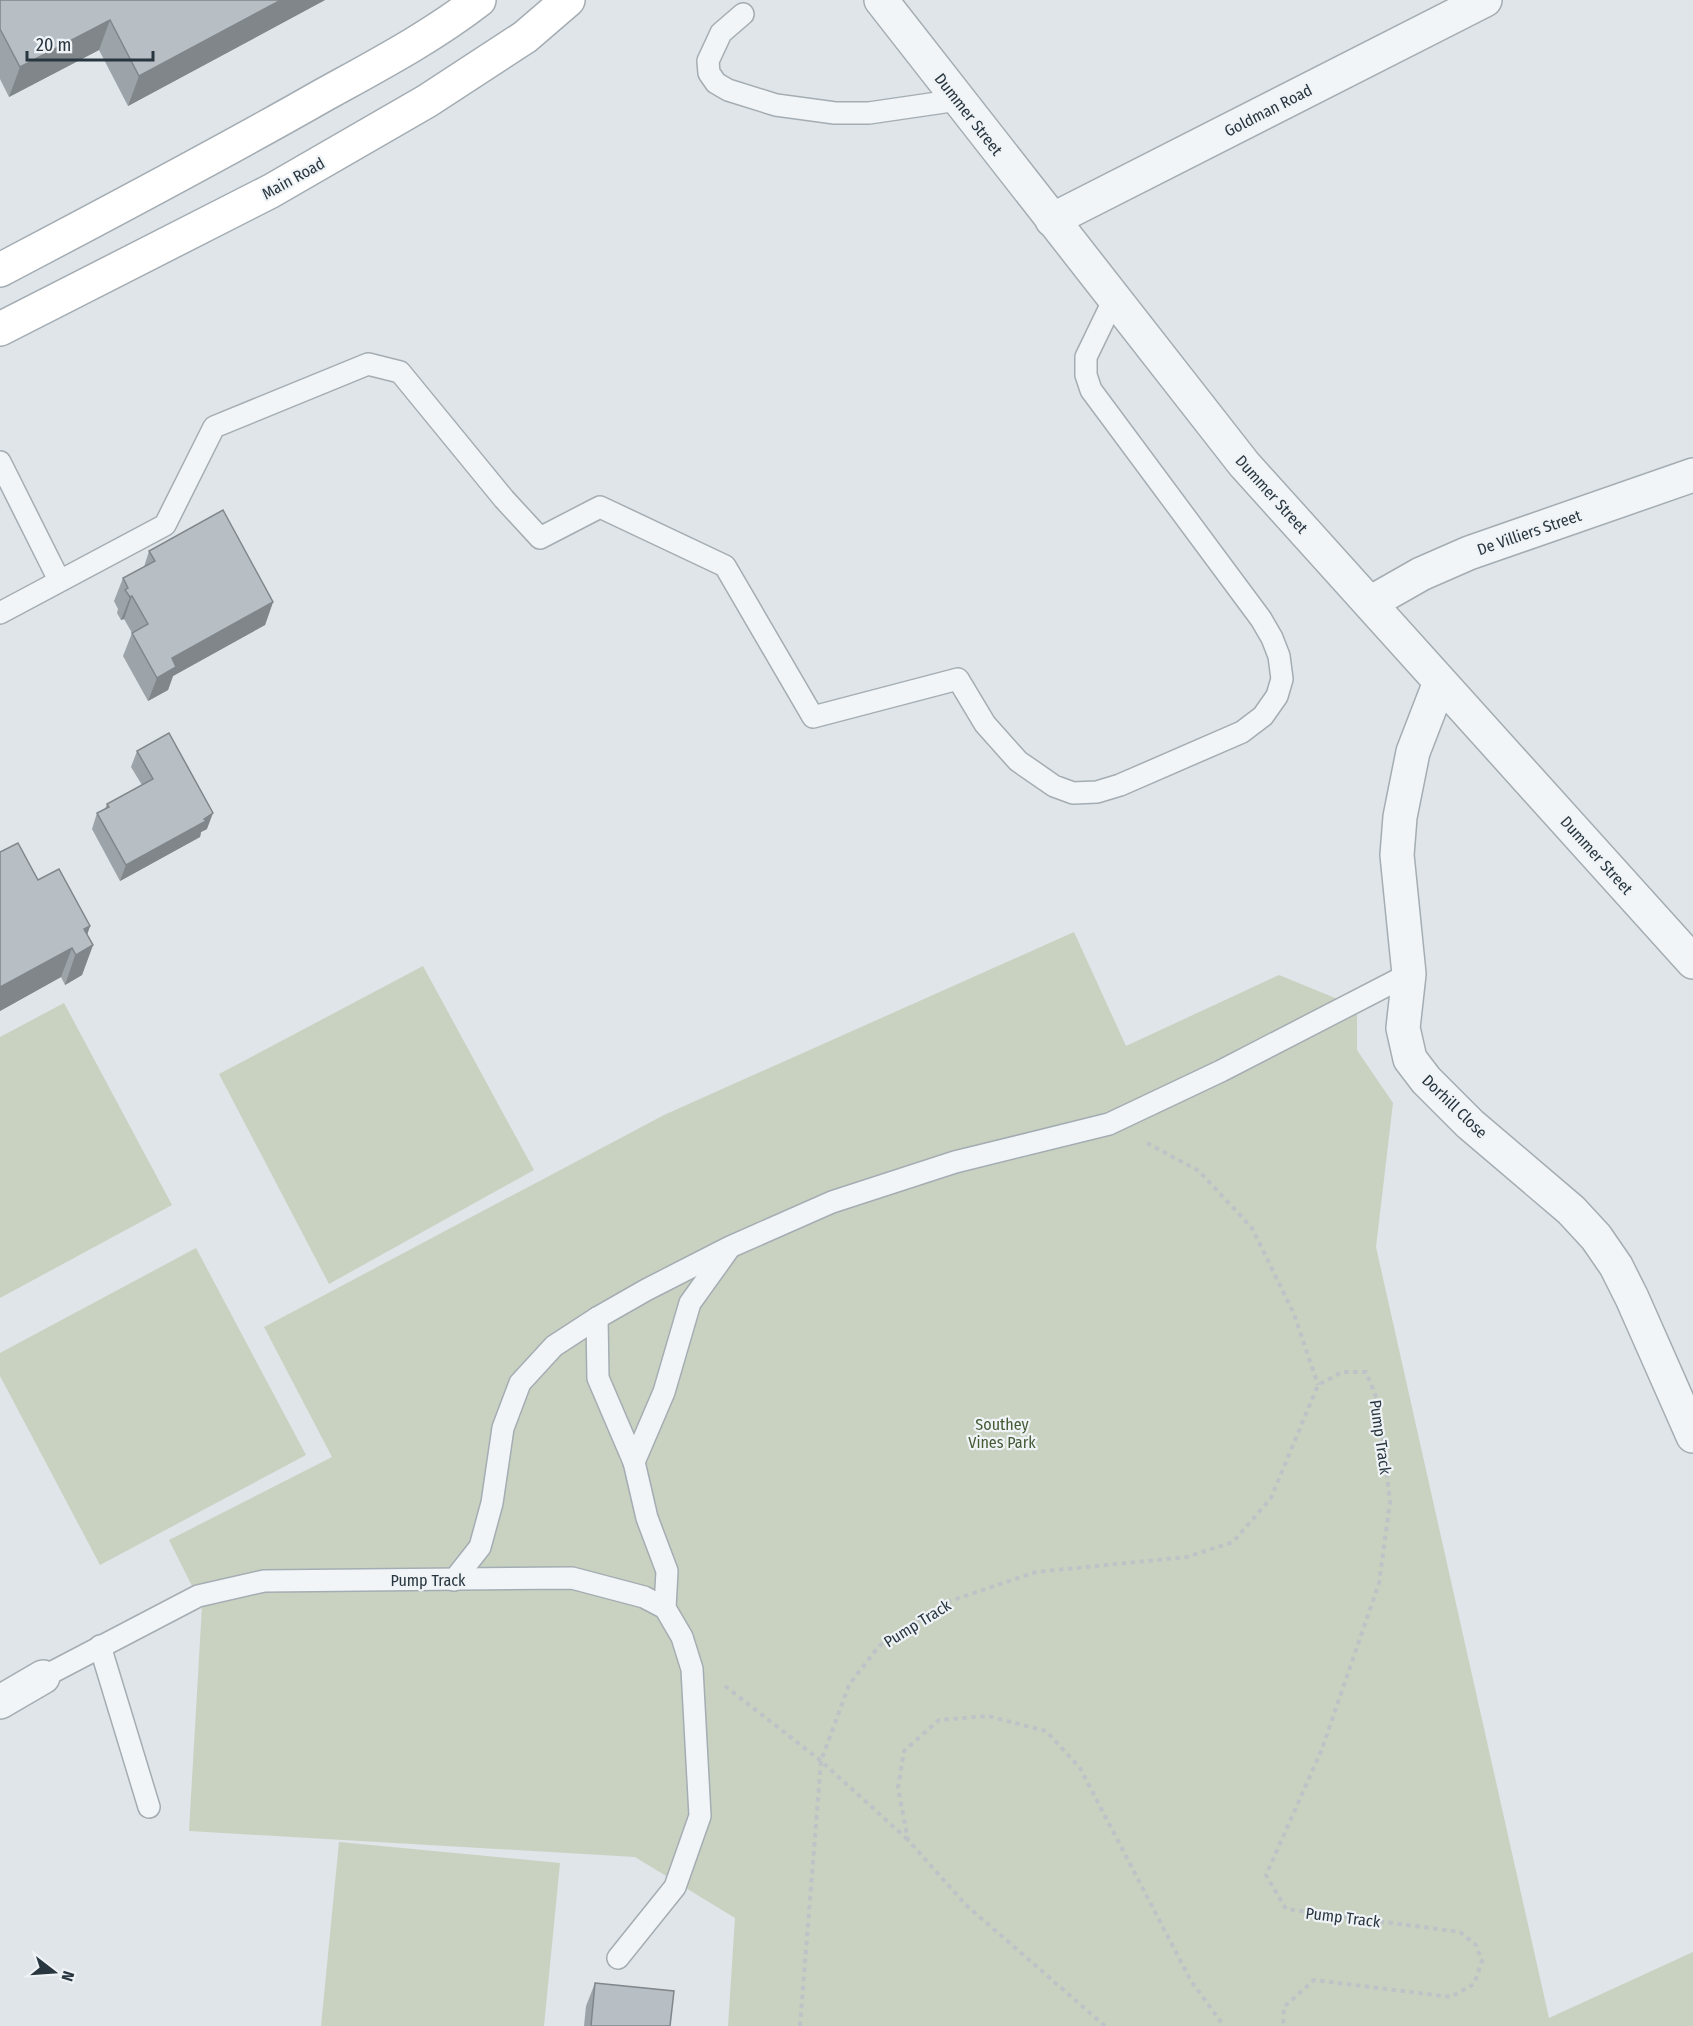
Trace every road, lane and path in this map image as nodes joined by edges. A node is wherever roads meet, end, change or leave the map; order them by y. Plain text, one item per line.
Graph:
1 (479, 0) edge
2 (568, 0) edge
3 (881, 0) edge
4 (1485, 0) edge
5 (743, 14) dead end
6 (958, 100) junction
7 (1052, 220) junction
8 (0, 270) edge
9 (1114, 299) junction
10 (0, 329) edge
11 (0, 462) edge
12 (1693, 475) edge
13 (59, 580) junction
14 (1370, 603) junction
15 (0, 613) edge
16 (1440, 682) junction
17 (1693, 962) edge
18 (1409, 974) junction
19 (1109, 1124) junction
20 (730, 1247) junction
21 (597, 1318) junction
22 (1318, 1385) junction
23 (1693, 1436) edge
24 (634, 1462) junction
25 (454, 1580) junction
26 (665, 1608) junction
27 (100, 1646) junction
28 (692, 1669) junction
29 (43, 1677) joint
30 (0, 1702) edge
31 (821, 1761) junction
32 (149, 1807) dead end
33 (908, 1840) junction
34 (618, 1958) dead end
35 (800, 2026) edge
36 (1106, 2026) edge
37 (1224, 2026) edge
38 (1283, 2026) edge

1 - 8 main road
2 - 10 main road, Main Road
3 - 6 street, Dummer Street
4 - 7 street, Goldman Road
5 - 6 lane
6 - 7 street, Dummer Street
7 - 9 street, Dummer Street
9 - 13 lane
9 - 14 street, Dummer Street
11 - 13 lane
12 - 14 street, De Villiers Street
13 - 15 lane
14 - 16 street, Dummer Street
16 - 17 street, Dummer Street
16 - 18 street, Dorhill Close
18 - 19 lane
18 - 23 street, Dorhill Close
19 - 20 lane
19 - 22 path
20 - 21 lane
20 - 24 lane
21 - 24 lane
21 - 25 lane
22 - 31 path, Pump Track
22 - 38 path, Pump Track
24 - 26 lane
25 - 26 lane, Pump Track
25 - 27 lane, Pump Track
26 - 28 lane
27 - 29 lane, Pump Track
27 - 32 lane
28 - 31 path
28 - 34 lane
29 - 30 street
31 - 33 path
31 - 35 path, Pump Track
33 - 36 path
33 - 37 path

